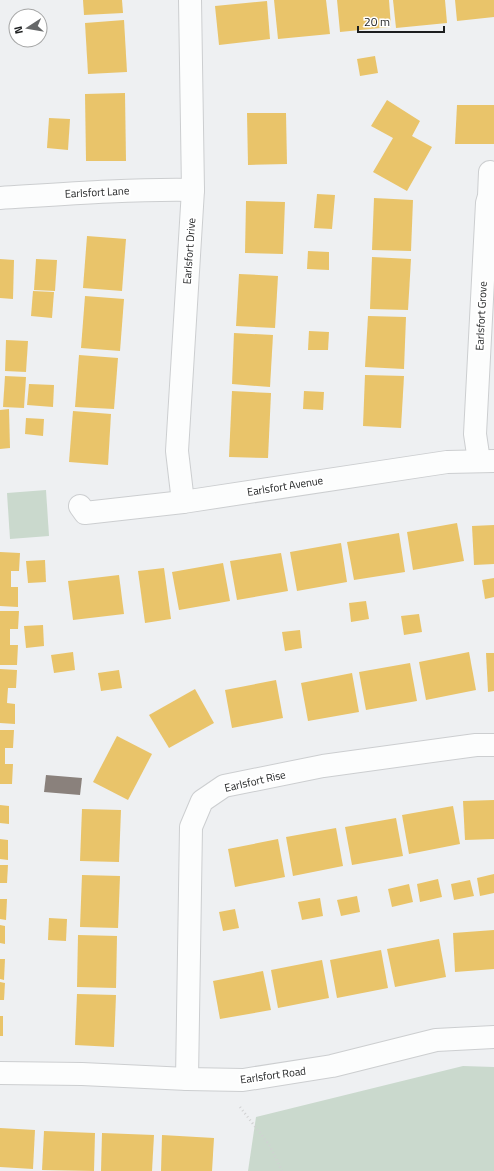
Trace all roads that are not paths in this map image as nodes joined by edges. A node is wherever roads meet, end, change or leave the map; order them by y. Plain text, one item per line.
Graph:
1 (190, 0) edge
2 (490, 172) dead end
3 (193, 190) junction
4 (0, 198) edge
5 (486, 461) edge
6 (183, 502) junction
7 (80, 506) dead end
8 (494, 745) edge
9 (494, 1037) edge
10 (0, 1073) edge
11 (187, 1079) junction

1 - 3 street, Earlsfort Drive
2 - 5 street, Earlsfort Grove
3 - 4 street, Earlsfort Lane
3 - 6 street, Earlsfort Drive
5 - 6 street, Earlsfort Avenue
6 - 7 street, Earlsfort Avenue
8 - 11 street, Earlsfort Rise
9 - 11 street, Earlsfort Road
10 - 11 street, Earlsfort Road

